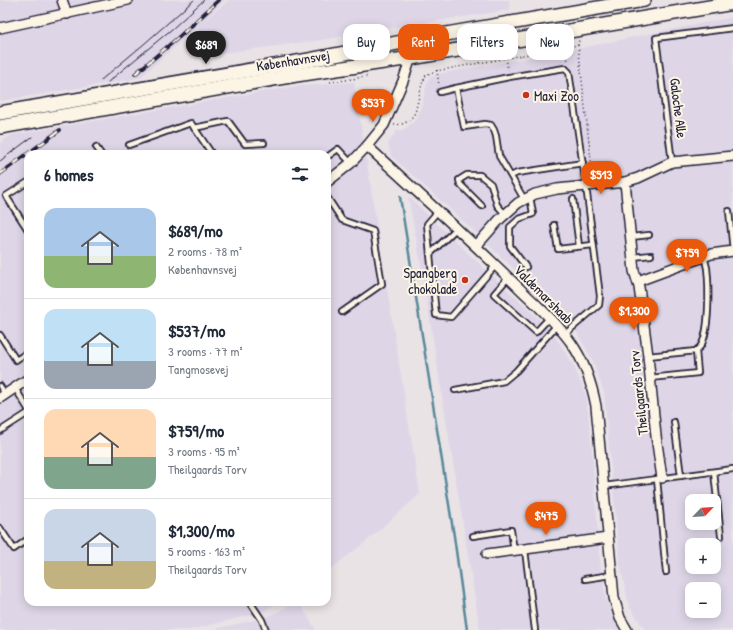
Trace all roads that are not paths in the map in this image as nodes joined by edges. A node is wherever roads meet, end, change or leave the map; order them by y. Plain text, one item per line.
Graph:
1 (62, 0) edge
2 (128, 0) edge
3 (644, 0) edge
4 (733, 3) edge
5 (67, 14) junction
6 (0, 28) edge
7 (733, 28) edge
8 (449, 34) edge
9 (398, 43) edge
10 (449, 52) edge
11 (398, 60) edge
12 (410, 60) edge
13 (456, 88) junction
14 (440, 92) road end
15 (0, 113) edge
16 (0, 127) edge
17 (194, 128) junction
18 (264, 144) dead end
19 (129, 145) dead end
20 (367, 146) junction
21 (96, 147) dead end
22 (98, 150) edge
23 (209, 150) edge
24 (331, 153) edge
25 (733, 156) edge
26 (351, 162) junction
27 (672, 162) junction
28 (583, 163) junction
29 (511, 176) junction
30 (331, 179) edge
31 (625, 182) junction
32 (24, 185) edge
33 (590, 186) junction
34 (527, 197) junction
35 (573, 199) dead end
36 (331, 203) edge
37 (482, 206) dead end
38 (438, 211) junction
39 (729, 211) dead end
40 (505, 214) junction
41 (24, 224) edge
42 (554, 225) dead end
43 (456, 228) junction
44 (649, 235) dead end
45 (631, 237) junction
46 (594, 245) junction
47 (476, 246) junction
48 (579, 246) junction
49 (733, 251) edge
50 (430, 254) junction
51 (652, 255) dead end
52 (704, 256) junction
53 (633, 257) junction
54 (496, 265) junction
55 (526, 267) dead end
56 (508, 278) junction
57 (638, 281) junction
58 (342, 312) dead end
59 (549, 318) junction
60 (557, 325) junction
61 (565, 334) junction
62 (0, 335) edge
63 (696, 351) junction
64 (24, 355) edge
65 (648, 356) junction
66 (650, 378) junction
67 (24, 382) edge
68 (0, 386) edge
69 (14, 388) junction
70 (455, 390) dead end
71 (3, 396) edge
72 (24, 403) edge
73 (24, 416) edge
74 (674, 422) dead end
75 (0, 431) edge
76 (733, 469) edge
77 (714, 472) junction
78 (681, 476) junction
79 (659, 478) junction
80 (604, 486) junction
81 (0, 528) edge
82 (473, 536) dead end
83 (721, 536) dead end
84 (608, 538) junction
85 (24, 542) edge
86 (525, 550) junction
87 (514, 551) junction
88 (487, 554) dead end
89 (666, 572) dead end
90 (611, 575) junction
91 (585, 579) dead end
92 (253, 606) edge
93 (266, 630) edge
94 (535, 630) edge
95 (627, 630) edge

1 - 5 street
2 - 5 street
3 - 8 main road, Københavnsvej
4 - 10 main road, Københavnsvej
5 - 6 street
7 - 27 lane, Galoche Alle
9 - 15 main road, Københavnsvej
11 - 16 main road, Københavnsvej
12 - 20 street
13 - 14 lane
13 - 28 lane
13 - 29 lane
17 - 18 lane
17 - 19 lane
17 - 23 lane
20 - 26 street
20 - 38 street, Valdemarshaab
21 - 22 lane
24 - 26 lane
25 - 27 street
26 - 30 street
27 - 31 street
28 - 29 lane
28 - 33 lane
29 - 34 lane
31 - 33 street
31 - 45 street, Theilgaards Torv
32 - 41 lane
33 - 34 street
33 - 46 lane
34 - 40 street
34 - 55 lane
35 - 48 lane
36 - 58 lane
37 - 40 lane
38 - 43 street, Valdemarshaab
38 - 50 lane
39 - 49 lane
40 - 47 street
42 - 48 lane
43 - 47 street, Valdemarshaab
43 - 50 lane
44 - 45 lane
45 - 53 street, Theilgaards Torv
46 - 48 lane
46 - 61 lane
47 - 54 street, Valdemarshaab
49 - 52 street
50 - 54 lane
51 - 53 lane
52 - 57 street
52 - 63 lane
53 - 57 street, Theilgaards Torv
54 - 56 street, Valdemarshaab
56 - 59 street, Valdemarshaab
56 - 59 lane
57 - 65 street, Theilgaards Torv
59 - 60 street, Valdemarshaab
60 - 61 street, Valdemarshaab
60 - 70 lane
61 - 80 street, Valdemarshaab
62 - 64 lane
63 - 65 lane
63 - 66 lane
65 - 66 street, Theilgaards Torv
66 - 79 street, Theilgaards Torv
67 - 69 street
68 - 71 lane
69 - 71 street
69 - 72 lane
73 - 75 lane
74 - 78 lane
76 - 77 lane
77 - 78 lane
77 - 83 lane
78 - 79 lane
79 - 80 lane
79 - 89 lane
80 - 84 street, Valdemarshaab
81 - 85 lane
82 - 87 lane
84 - 86 street
84 - 90 street, Valdemarshaab
86 - 87 street
86 - 94 lane
87 - 88 street
90 - 91 lane
90 - 95 street, Valdemarshaab
92 - 93 lane

